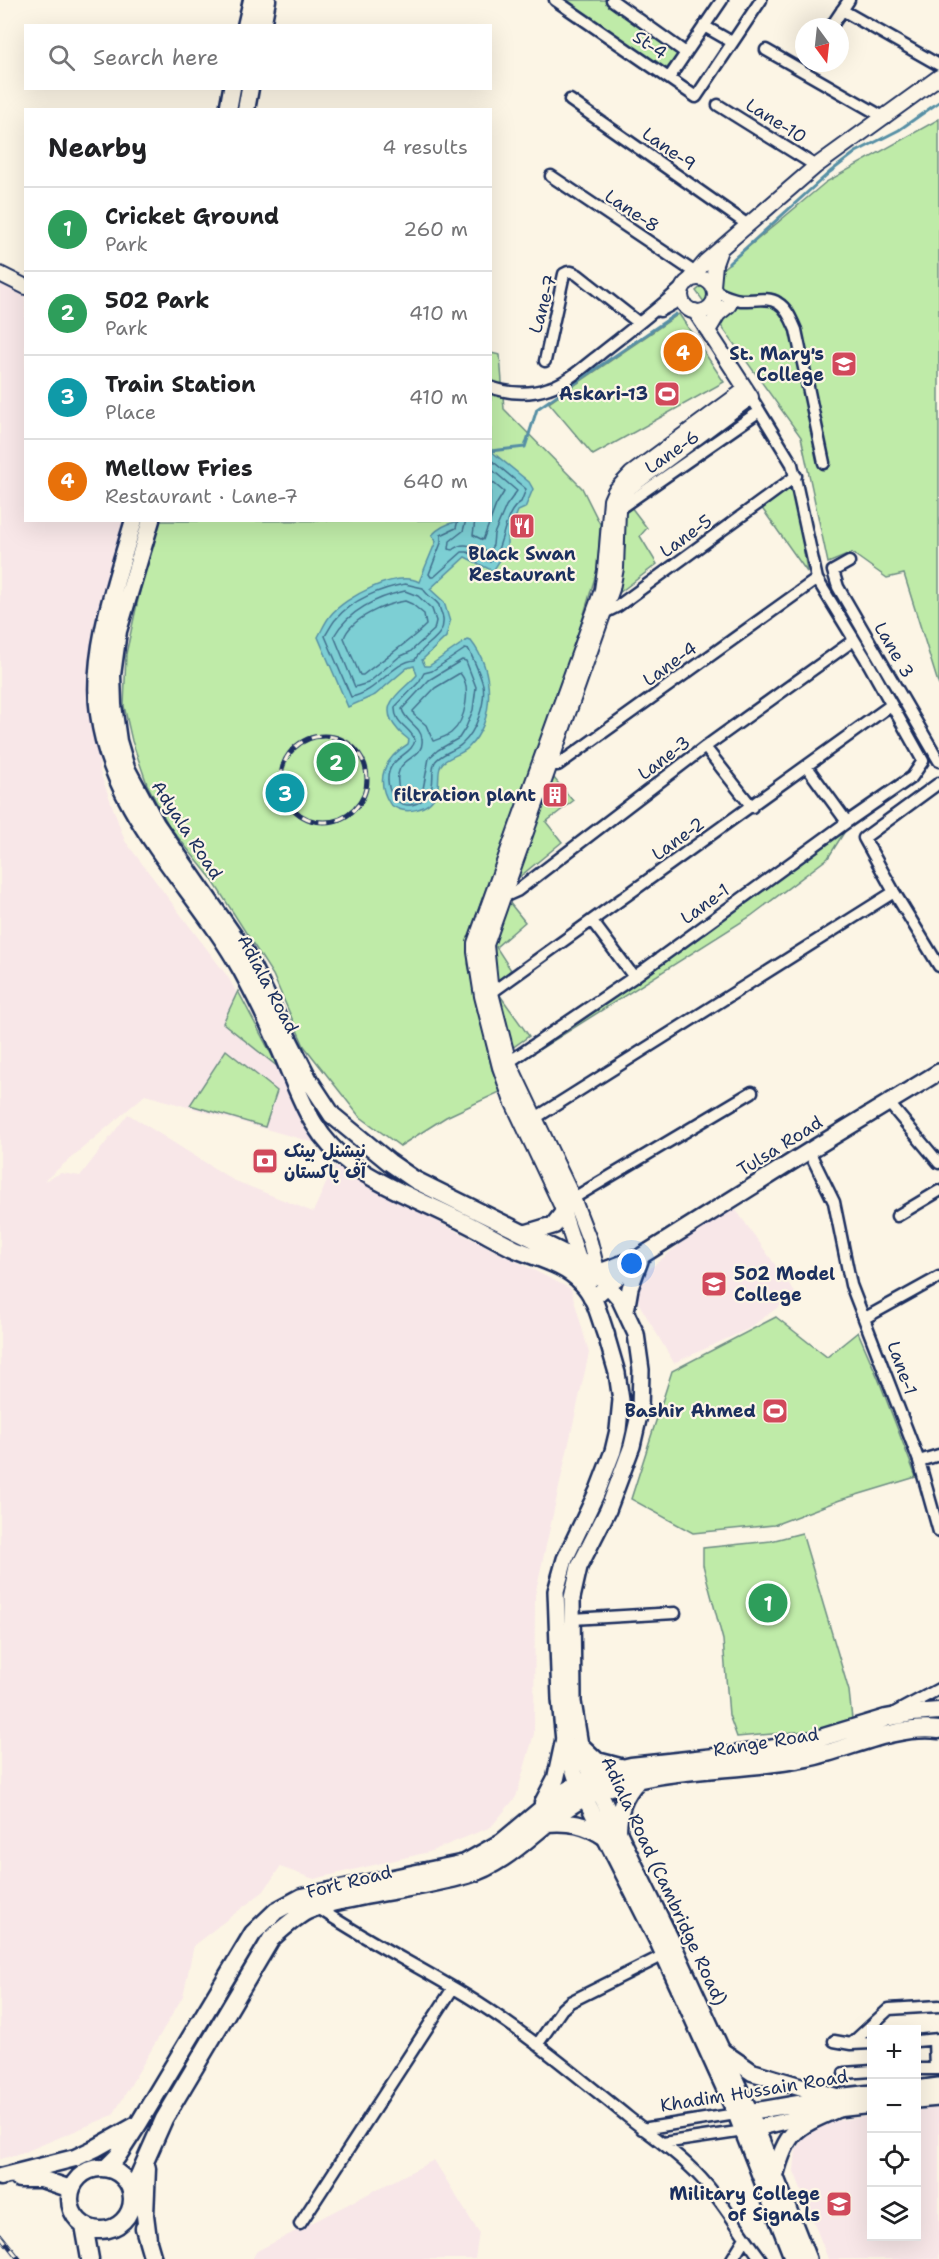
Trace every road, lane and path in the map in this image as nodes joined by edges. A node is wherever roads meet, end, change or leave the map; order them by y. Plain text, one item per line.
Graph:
1 (252, 0) edge
2 (267, 0) edge
3 (555, 0) edge
4 (612, 0) edge
5 (722, 0) edge
6 (761, 0) edge
7 (849, 0) edge
8 (842, 10) junction
9 (837, 18) edge
10 (246, 24) edge
11 (262, 24) edge
12 (704, 26) junction
13 (732, 42) junction
14 (766, 50) dead end
15 (686, 53) junction
16 (795, 63) edge
17 (939, 65) edge
18 (813, 72) edge
19 (669, 78) junction
20 (939, 78) edge
21 (232, 90) edge
22 (250, 90) edge
23 (570, 100) dead end
24 (718, 105) dead end
25 (228, 108) edge
26 (246, 108) edge
27 (885, 118) junction
28 (816, 166) junction
29 (551, 176) dead end
30 (748, 225) junction
31 (720, 250) junction
32 (0, 274) edge
33 (687, 284) junction
34 (24, 286) edge
35 (714, 288) junction
36 (743, 300) junction
37 (729, 305) junction
38 (702, 310) junction
39 (639, 323) junction
40 (708, 331) junction
41 (545, 361) dead end
42 (492, 388) edge
43 (749, 393) junction
44 (754, 415) dead end
45 (824, 463) dead end
46 (796, 476) junction
47 (613, 513) junction
48 (133, 522) edge
49 (150, 522) edge
50 (849, 562) dead end
51 (817, 579) junction
52 (598, 616) junction
53 (854, 640) junction
54 (891, 705) junction
55 (705, 747) junction
56 (939, 760) edge
57 (544, 765) junction
58 (807, 767) junction
59 (939, 783) edge
60 (752, 807) junction
61 (847, 822) junction
62 (894, 892) junction
63 (497, 896) junction
64 (592, 921) junction
65 (939, 966) edge
66 (634, 977) junction
67 (486, 994) junction
68 (289, 1040) joint
69 (505, 1065) junction
70 (939, 1072) edge
71 (752, 1092) dead end
72 (888, 1102) junction
73 (529, 1122) junction
74 (808, 1151) junction
75 (939, 1163) edge
76 (939, 1191) edge
77 (566, 1205) junction
78 (897, 1216) dead end
79 (524, 1234) junction
80 (642, 1255) junction
81 (581, 1262) junction
82 (939, 1277) edge
83 (604, 1280) junction
84 (584, 1284) junction
85 (592, 1299) junction
86 (626, 1311) junction
87 (865, 1318) junction
88 (606, 1335) joint
89 (939, 1455) edge
90 (919, 1461) junction
91 (934, 1500) edge
92 (939, 1532) edge
93 (675, 1613) dead end
94 (572, 1619) junction
95 (939, 1689) edge
96 (939, 1712) edge
97 (886, 1718) junction
98 (939, 1730) edge
99 (572, 1743) junction
100 (635, 1773) junction
101 (588, 1787) junction
102 (542, 1817) junction
103 (612, 1835) junction
104 (302, 1897) junction
105 (316, 1907) junction
106 (664, 1955) junction
107 (453, 1988) junction
108 (939, 2006) edge
109 (936, 2039) edge
110 (921, 2040) edge
111 (834, 2041) dead end
112 (867, 2043) edge
113 (851, 2044) junction
114 (537, 2045) junction
115 (723, 2052) junction
116 (921, 2069) edge
117 (937, 2069) edge
118 (867, 2071) edge
119 (844, 2073) dead end
120 (939, 2086) edge
121 (921, 2088) edge
122 (867, 2094) edge
123 (939, 2098) edge
124 (921, 2100) edge
125 (837, 2103) junction
126 (867, 2105) edge
127 (743, 2113) junction
128 (139, 2123) junction
129 (642, 2129) junction
130 (750, 2129) junction
131 (152, 2143) junction
132 (663, 2143) junction
133 (106, 2168) junction
134 (775, 2175) junction
135 (0, 2178) edge
136 (71, 2189) junction
137 (132, 2196) junction
138 (300, 2224) dead end
139 (84, 2225) junction
140 (745, 2238) junction
141 (148, 2239) junction
142 (90, 2259) edge
143 (153, 2259) edge
144 (732, 2259) edge
145 (761, 2259) edge
146 (793, 2259) edge
147 (808, 2259) edge

1 - 10 main road
2 - 11 main road
3 - 19 street, St-4
4 - 15 street
5 - 12 street
6 - 13 street
7 - 8 street
8 - 9 street
8 - 17 street
12 - 13 street
12 - 15 street
13 - 19 street, St-4
14 - 16 street
15 - 19 street
18 - 27 street
20 - 27 street
21 - 25 main road
22 - 26 main road
23 - 30 street, Lane-9
24 - 28 street, Lane-10
27 - 28 street
28 - 30 street
29 - 33 street, Lane-8
30 - 31 street
31 - 33 street
31 - 35 street
32 - 34 street
33 - 35 street
33 - 38 street
33 - 39 street
35 - 36 street
35 - 38 street
36 - 37 street
36 - 45 street
37 - 38 street
37 - 40 street
38 - 40 street
39 - 41 street, Lane-7
39 - 42 street
40 - 43 street
43 - 46 street
43 - 47 street
44 - 47 street, Lane-6
46 - 51 street
46 - 52 street, Lane-5
47 - 52 street
48 - 84 main road, Adiala Road
49 - 68 main road, Adyala Road
50 - 56 street, Lane 3
51 - 53 street
51 - 57 street, Lane-4
52 - 57 street
53 - 54 street
53 - 55 street, Lane-3
54 - 58 street, Lane-2
54 - 61 street, Lane-1
55 - 60 street
55 - 63 street, Lane-3
57 - 63 street
58 - 60 street, Lane-2
58 - 61 street
59 - 62 street
60 - 64 street, Lane-2
61 - 66 street, Lane-1
62 - 65 street
62 - 73 street
63 - 67 street
64 - 66 street
64 - 67 street, Lane-2
66 - 69 street, Lane-1
67 - 69 street
68 - 79 main road, Adiala Road
69 - 73 street
70 - 72 main road, Tulsa Road
71 - 77 street
72 - 74 main road, Tulsa Road
72 - 75 street
73 - 77 street
74 - 80 main road, Tulsa Road
74 - 87 street, Lane-1
76 - 78 street
77 - 79 main road
77 - 81 street
77 - 83 street
79 - 81 main road, Adiala Road
80 - 83 main road, Tulsa Road
80 - 86 main road
81 - 83 main road, Adiala Road
81 - 84 street
82 - 87 street
83 - 84 main road, Tulsa Road
83 - 85 main road, Tulsa Road
83 - 86 main road, Adiala Road (Cambridge Road)
84 - 85 main road, Adiala Road
85 - 88 main road, Adiala Road
86 - 94 main road, Adiala Road (Cambridge Road)
87 - 90 street, Lane-1
88 - 99 main road, Adiala Road (Cambridge Road)
89 - 90 street
90 - 91 street, Lane-1
91 - 92 street, Lane-1
93 - 94 street
94 - 99 main road, Adiala Road (Cambridge Road)
95 - 97 street
96 - 97 main road
97 - 100 main road
98 - 100 main road, Range Road
99 - 100 main road
99 - 101 main road, Adiala Road (Cambridge Road)
99 - 102 main road
100 - 101 main road, Range Road
100 - 103 main road
101 - 102 main road, Fort Road
101 - 103 main road, Adiala Road (Cambridge Road)
102 - 103 main road
102 - 104 main road, Fort Road
102 - 105 main road, Fort Road
103 - 106 main road, Adiala Road (Cambridge Road)
103 - 115 main road, Adiala Road (Cambridge Road)
104 - 105 street
104 - 128 main road, Fort Road
105 - 107 street
105 - 131 main road, Fort Road
106 - 114 street
106 - 127 main road, Adiala Road (Cambridge Road)
107 - 114 street
107 - 138 street
108 - 113 street
109 - 110 street
109 - 117 street
111 - 113 street
112 - 113 street
114 - 129 street
115 - 125 main road
115 - 127 main road, Adiala Road (Cambridge Road)
116 - 117 street
118 - 119 street
120 - 121 main road
122 - 125 main road, Khadim Hussain Road
123 - 124 main road
125 - 126 main road, Khadim Hussain Road
125 - 127 main road, Khadim Hussain Road
125 - 130 main road, Khadim Hussain Road
125 - 134 main road
127 - 129 street, Khadim Hussain Road
127 - 130 main road, Adiala Road (Cambridge Road)
128 - 133 main road, Fort Road
128 - 135 main road
129 - 132 street
130 - 132 street, Khadim Hussain Road
130 - 134 main road, Adiala Road (Cambridge Road)
130 - 146 main road, Adiala Road (Cambridge Road)
131 - 137 main road, Fort Road
131 - 141 main road
132 - 140 street
133 - 136 main road
133 - 137 main road
134 - 147 main road, Adiala Road (Cambridge Road)
135 - 136 main road
136 - 139 main road
137 - 139 main road
137 - 141 main road
139 - 142 main road
140 - 144 street
140 - 145 street
141 - 143 main road

